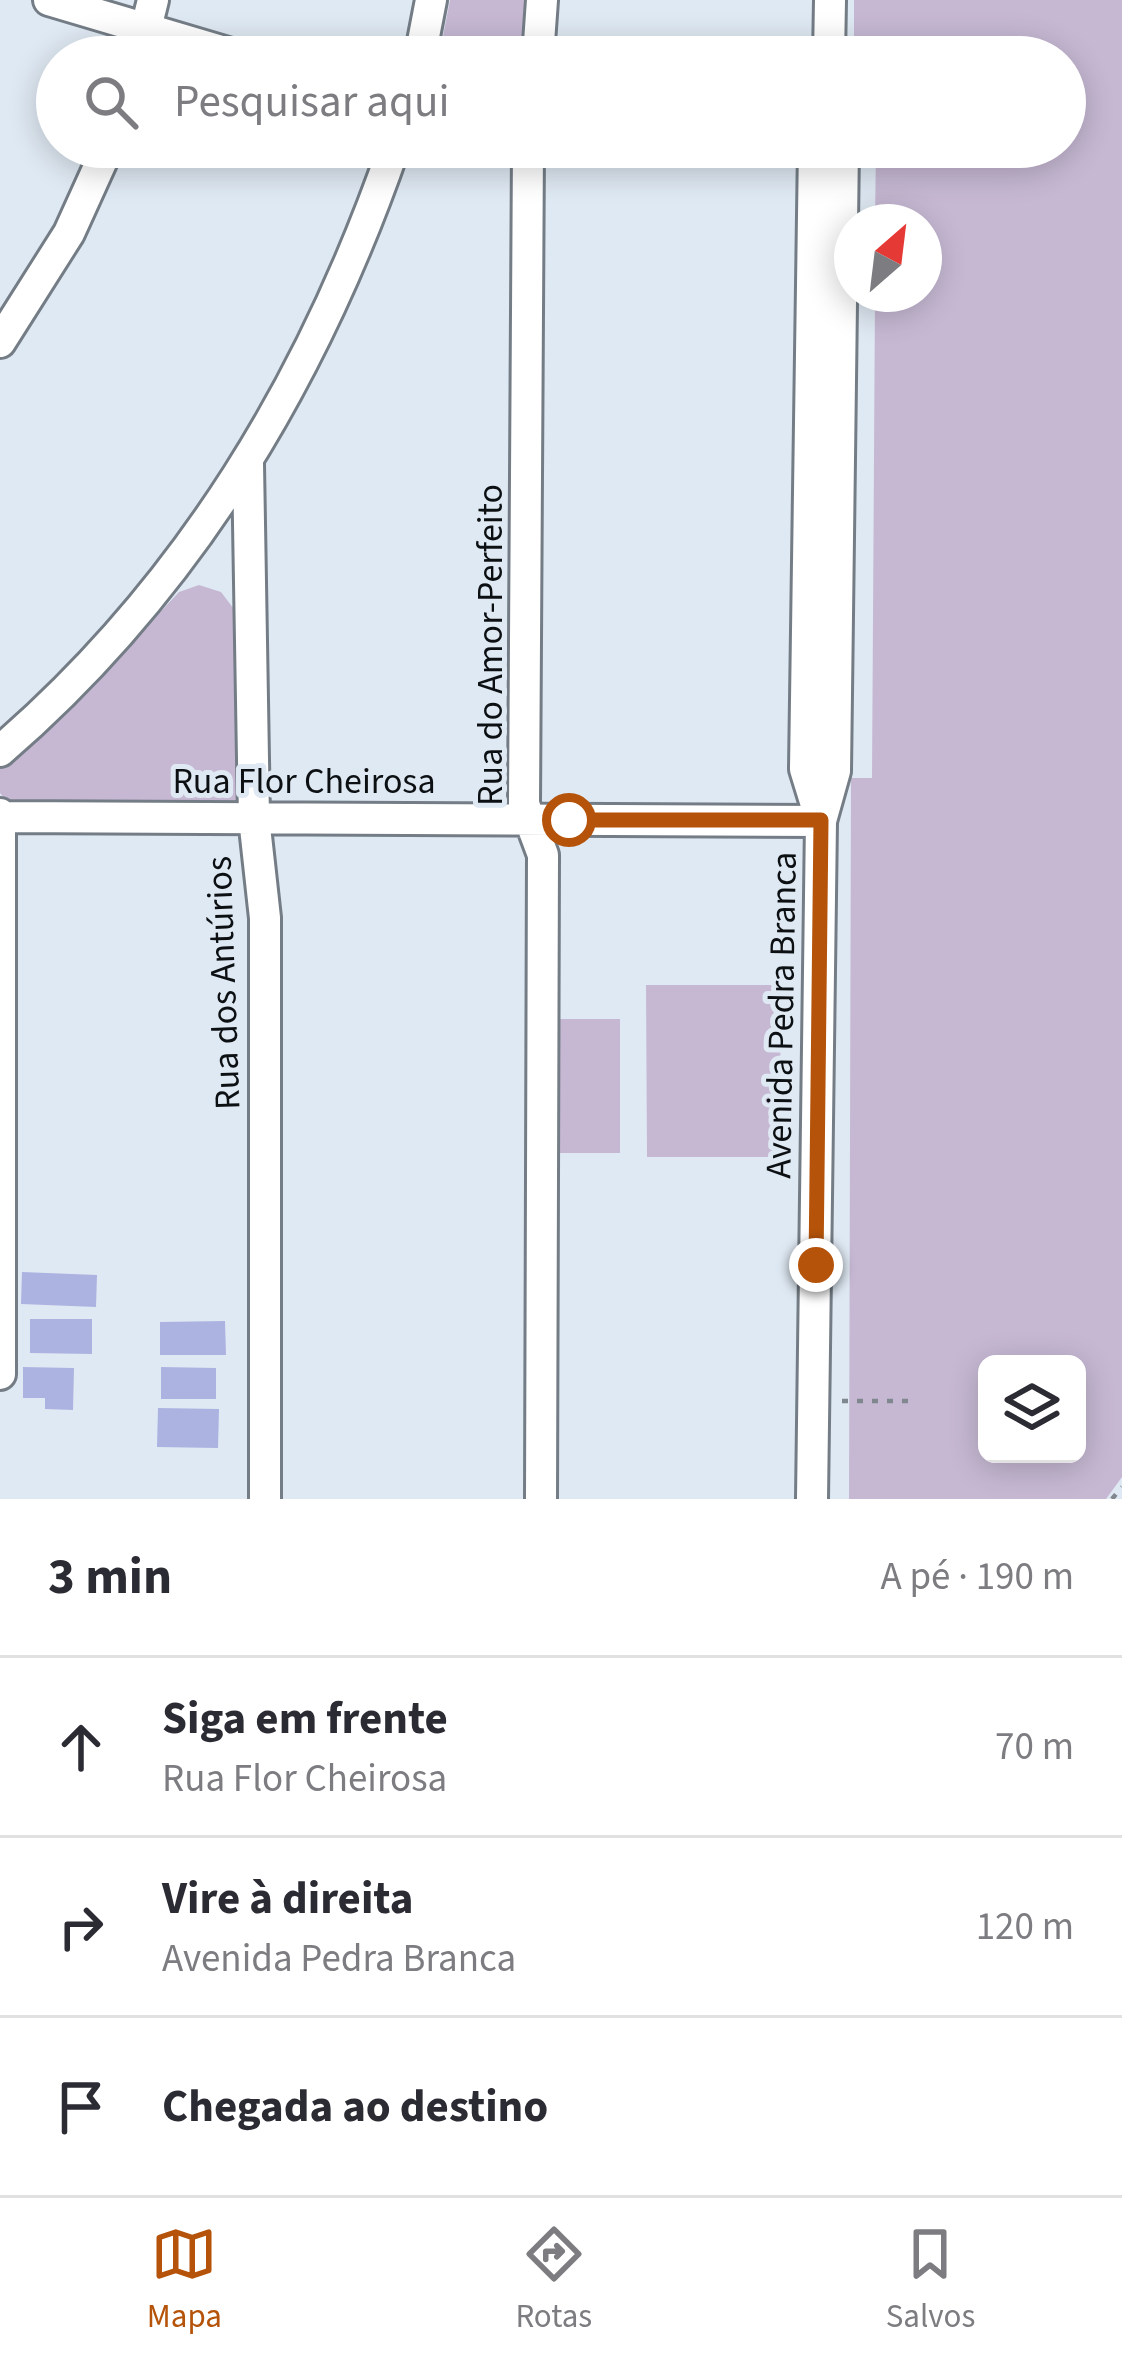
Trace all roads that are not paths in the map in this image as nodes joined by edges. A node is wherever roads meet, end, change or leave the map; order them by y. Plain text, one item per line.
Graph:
1 (49, 0) edge
2 (431, 0) edge
3 (542, 0) edge
4 (830, 0) edge
5 (146, 29) edge
6 (424, 36) edge
7 (539, 36) edge
8 (829, 36) edge
9 (98, 168) edge
10 (385, 168) edge
11 (528, 168) edge
12 (814, 168) edge
13 (844, 168) edge
14 (0, 343) edge
15 (248, 464) junction
16 (0, 751) edge
17 (1, 816) edge
18 (254, 818) junction
19 (527, 820) junction
20 (821, 820) junction
21 (0, 1374) edge
22 (265, 1499) edge
23 (542, 1499) edge
24 (812, 1499) edge

1 - 5 street
2 - 6 street
3 - 7 street
4 - 8 street
9 - 14 street
10 - 15 street
11 - 19 street, Rua do Amor-Perfeito
12 - 20 street, Avenida Pedra Branca
13 - 20 street, Avenida Pedra Branca
15 - 16 street
15 - 18 street, Rua dos Antúrios
17 - 18 street, Rua Flor Cheirosa
17 - 21 street
18 - 19 street, Rua Flor Cheirosa
18 - 22 street, Rua dos Antúrios
19 - 20 street, Rua Flor Cheirosa
19 - 23 street, Rua do Amor-Perfeito
20 - 24 street, Avenida Pedra Branca

